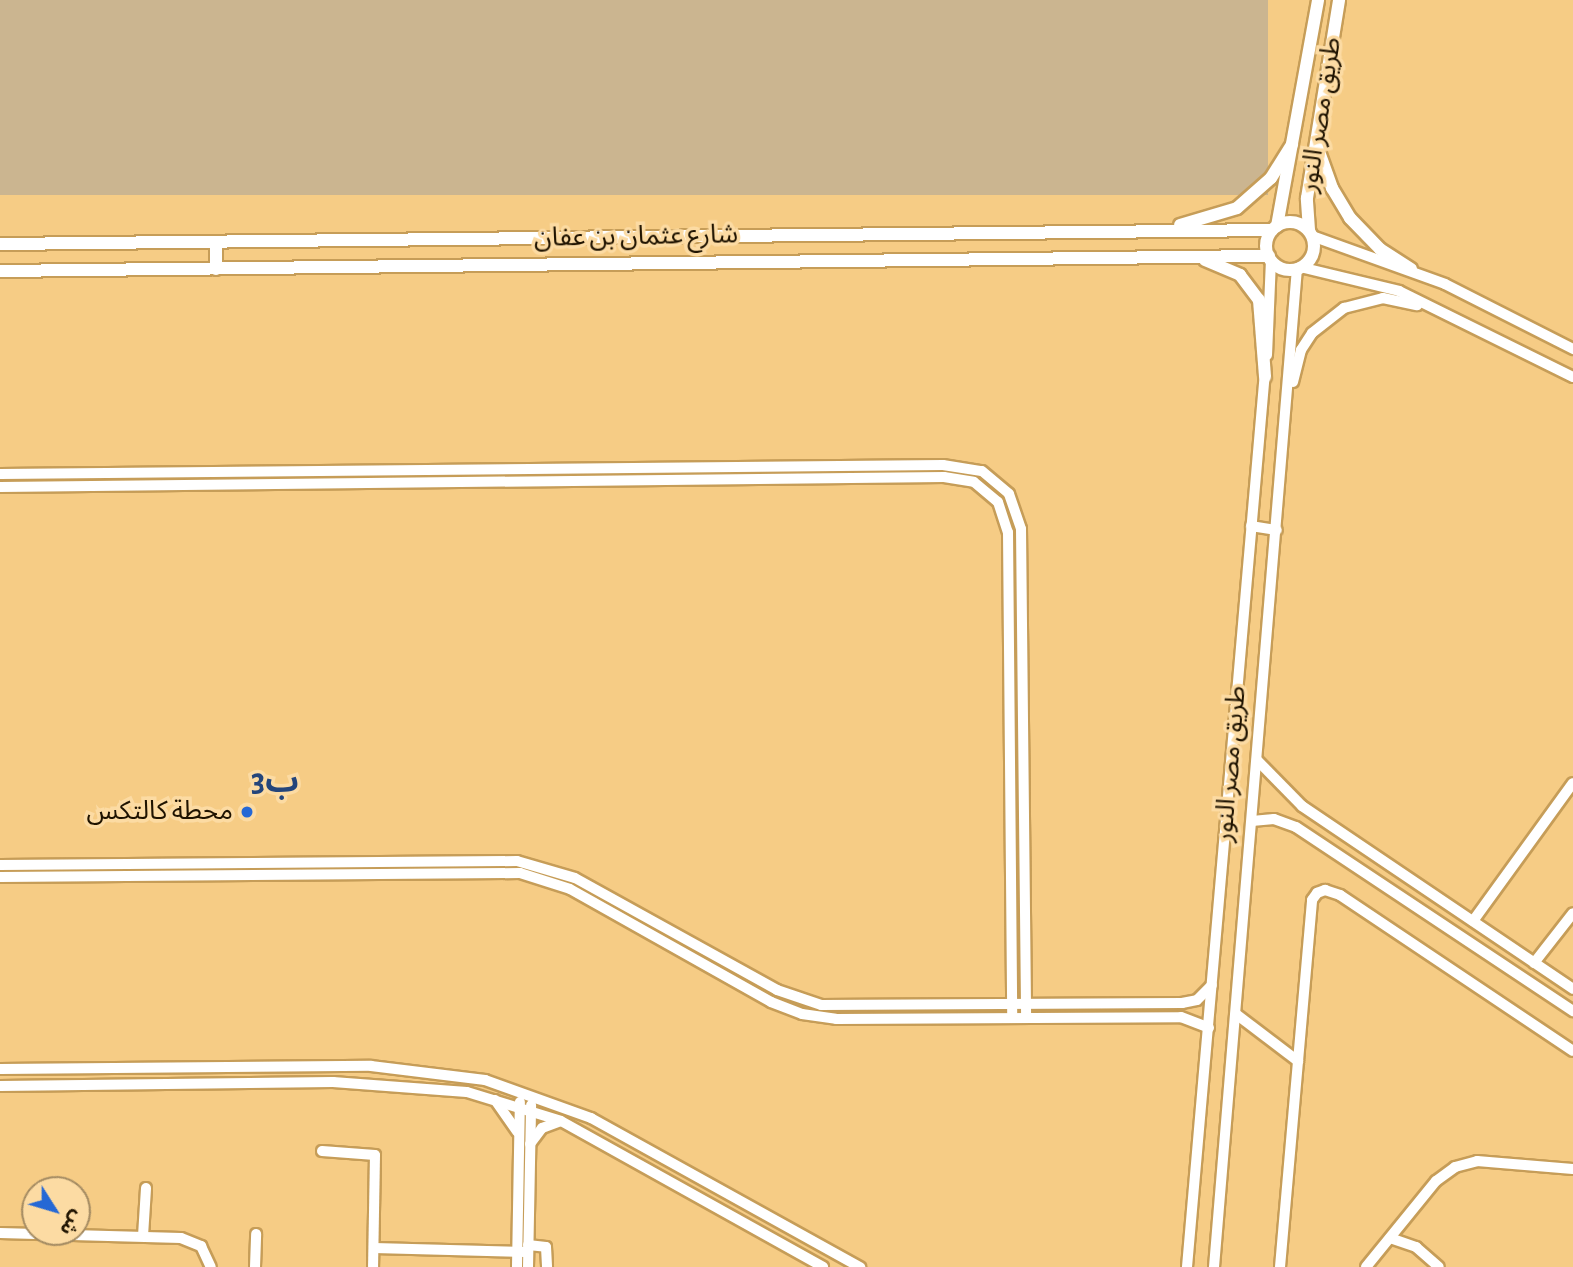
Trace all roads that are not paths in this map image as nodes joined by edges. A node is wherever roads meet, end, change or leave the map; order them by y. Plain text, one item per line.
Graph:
1 (1318, 0) edge
2 (1339, 0) edge
3 (1295, 141) junction
4 (1317, 144) junction
5 (1274, 228) junction
6 (1151, 231) junction
7 (1310, 233) junction
8 (216, 242) junction
9 (0, 244) edge
10 (1195, 257) junction
11 (1270, 258) junction
12 (1298, 268) junction
13 (216, 269) junction
14 (1411, 270) junction
15 (0, 271) edge
16 (1445, 311) junction
17 (1573, 349) edge
18 (1265, 377) junction
19 (1573, 377) edge
20 (1283, 411) junction
21 (0, 474) edge
22 (0, 487) edge
23 (1251, 526) junction
24 (1277, 530) junction
25 (1257, 760) junction
26 (1573, 783) edge
27 (1252, 821) junction
28 (0, 865) edge
29 (0, 877) edge
30 (1573, 913) edge
31 (1473, 921) junction
32 (1535, 963) junction
33 (1212, 985) junction
34 (1573, 989) edge
35 (1025, 1004) junction
36 (1012, 1005) junction
37 (1573, 1011) edge
38 (1236, 1014) junction
39 (1012, 1017) junction
40 (1026, 1017) junction
41 (1209, 1028) junction
42 (1573, 1051) edge
43 (1298, 1062) junction
44 (0, 1069) edge
45 (0, 1086) edge
46 (525, 1091) junction
47 (493, 1098) junction
48 (525, 1108) junction
49 (561, 1121) junction
50 (524, 1142) junction
51 (322, 1151) dead end
52 (1573, 1170) edge
53 (146, 1188) dead end
54 (1406, 1218) junction
55 (0, 1233) edge
56 (21, 1233) edge
57 (91, 1234) edge
58 (256, 1234) dead end
59 (143, 1236) junction
60 (1390, 1238) junction
61 (1416, 1247) junction
62 (373, 1248) junction
63 (524, 1249) junction
64 (844, 1263) edge
65 (211, 1267) edge
66 (255, 1267) edge
67 (373, 1267) edge
68 (517, 1267) edge
69 (528, 1267) edge
70 (547, 1267) edge
71 (823, 1267) edge
72 (860, 1267) edge
73 (1187, 1267) edge
74 (1214, 1267) edge
75 (1280, 1267) edge
76 (1366, 1267) edge
77 (1439, 1267) edge

1 - 3 main road, طريق مصر النور
2 - 4 main road, طريق مصر النور
3 - 5 main road, طريق مصر النور
3 - 6 main road
4 - 7 main road, طريق مصر النور
4 - 14 main road
5 - 6 main road, شارع عثمان بن عفان
5 - 7 main road
5 - 11 main road
6 - 8 main road, شارع عثمان بن عفان
7 - 12 main road
7 - 14 street
8 - 9 main road, شارع عثمان بن عفان
8 - 13 main road
10 - 11 main road, شارع عثمان بن عفان
10 - 13 main road, شارع عثمان بن عفان
10 - 18 main road
11 - 12 main road
11 - 18 street, طريق مصر النور
12 - 16 street
12 - 20 street, طريق مصر النور
13 - 15 main road, شارع عثمان بن عفان
14 - 17 street
16 - 19 street
16 - 20 street
18 - 23 street, طريق مصر النور
20 - 24 street, طريق مصر النور
21 - 35 street
22 - 36 street
23 - 24 street
23 - 33 street, طريق مصر النور
24 - 25 street, طريق مصر النور
25 - 27 street, طريق مصر النور
25 - 31 street
26 - 31 street
27 - 37 street
27 - 38 street, طريق مصر النور
28 - 36 street
29 - 39 street
30 - 32 street
31 - 32 street
32 - 34 street
33 - 35 street
33 - 41 street, طريق مصر النور
35 - 36 street
35 - 40 street
36 - 39 street
38 - 43 street
38 - 74 street, طريق مصر النور
39 - 40 street
40 - 41 street
41 - 73 street, طريق مصر النور
42 - 43 street
43 - 75 street
44 - 46 street
45 - 47 street
46 - 48 street
46 - 64 street
47 - 48 street
47 - 50 street
48 - 49 street
48 - 50 street
49 - 50 street
49 - 71 street
50 - 63 street
51 - 62 street
52 - 54 street
53 - 59 street
54 - 60 street
54 - 61 street
55 - 56 street
57 - 59 street
58 - 66 street
59 - 65 street
60 - 61 street
60 - 76 street
61 - 77 street
62 - 63 street
62 - 67 street
63 - 68 street
63 - 69 street
63 - 70 street
64 - 72 street

